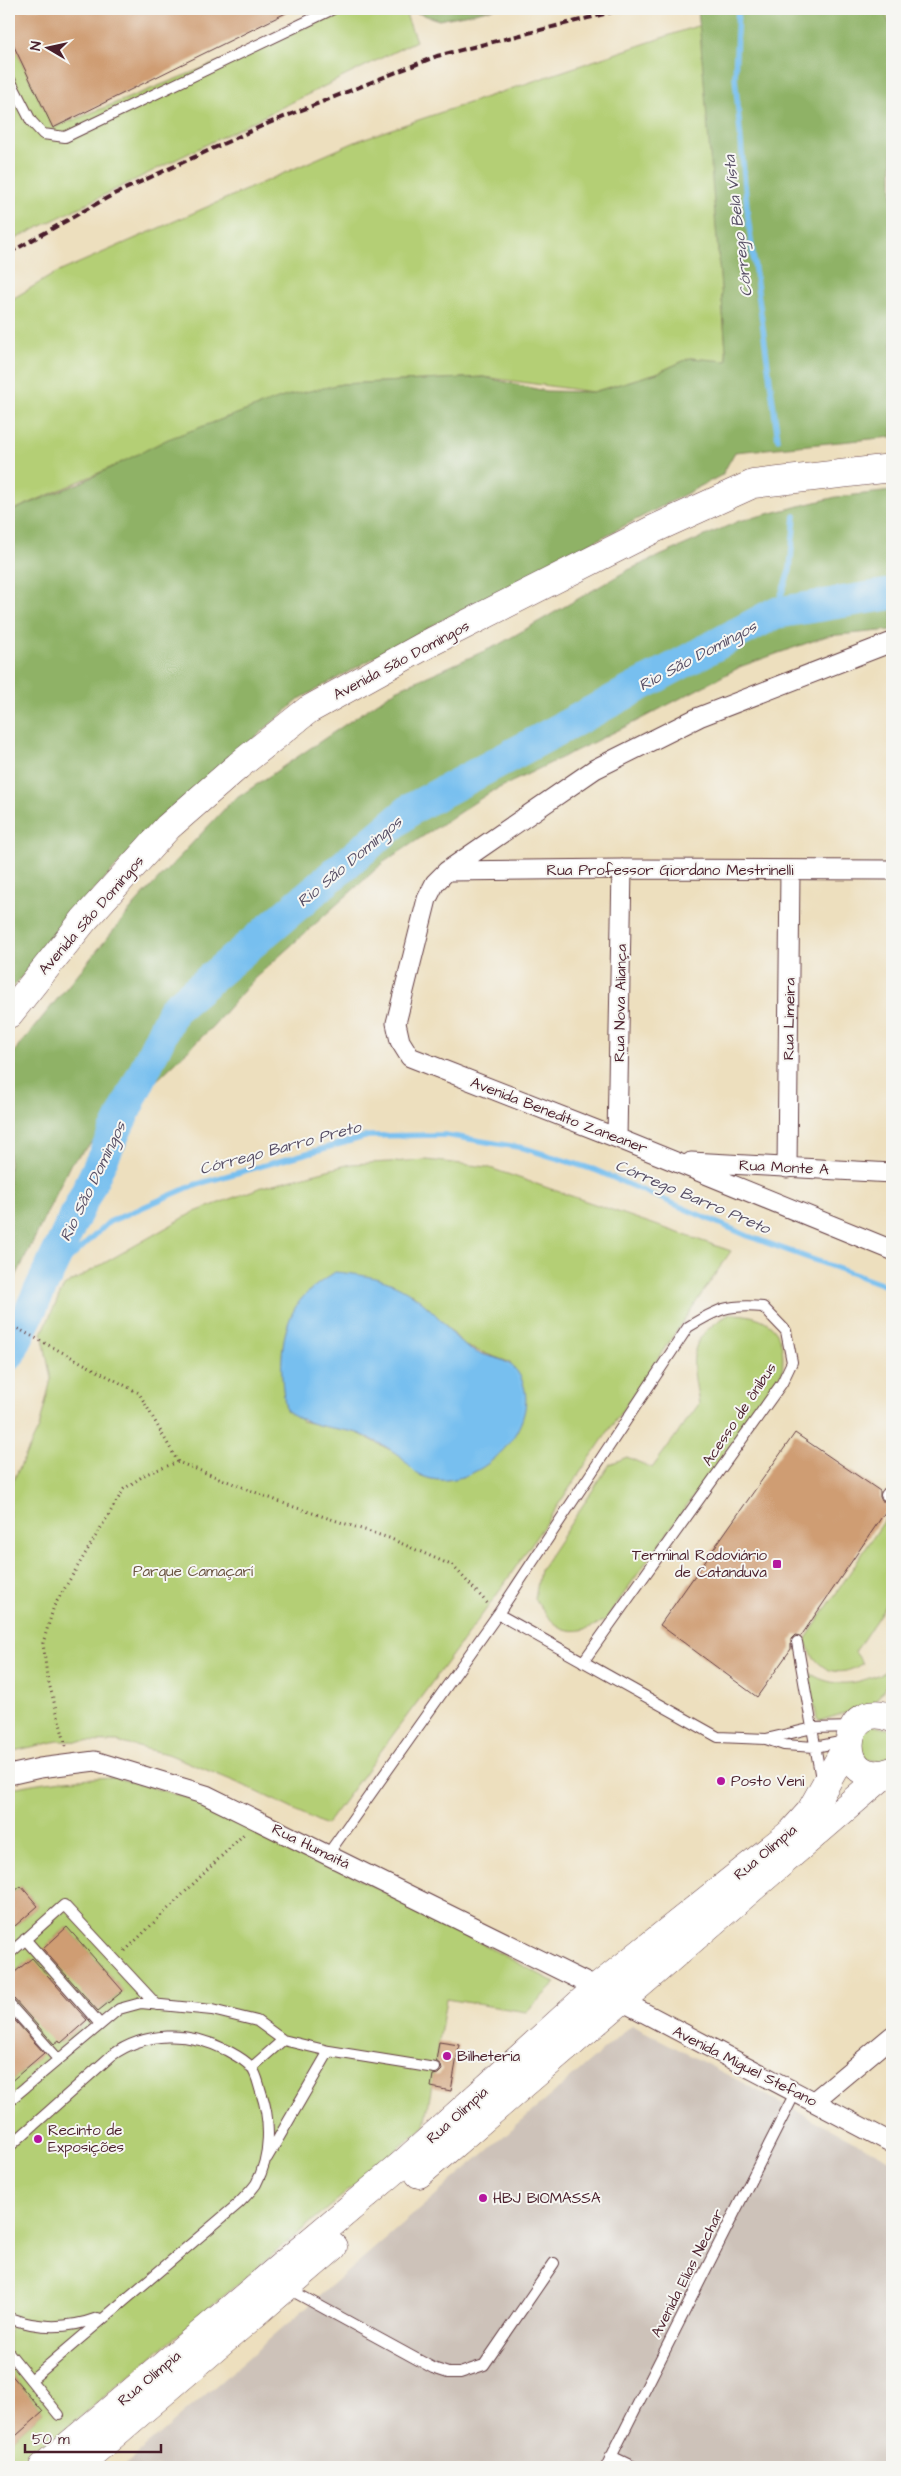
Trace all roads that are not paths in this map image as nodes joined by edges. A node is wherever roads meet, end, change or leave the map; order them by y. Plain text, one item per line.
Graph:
1 (333, 9) edge
2 (9, 78) edge
3 (892, 468) edge
4 (892, 642) edge
5 (622, 869) junction
6 (790, 870) junction
7 (892, 870) edge
8 (447, 871) junction
9 (9, 1014) edge
10 (617, 1138) junction
11 (676, 1161) junction
12 (787, 1168) junction
13 (892, 1173) edge
14 (892, 1250) edge
15 (498, 1614) junction
16 (797, 1642) dead end
17 (583, 1662) junction
18 (868, 1724) edge
19 (813, 1728) junction
20 (766, 1739) junction
21 (815, 1747) junction
22 (889, 1772) edge
23 (9, 1776) edge
24 (822, 1790) junction
25 (328, 1854) junction
26 (25, 1939) junction
27 (9, 1954) edge
28 (608, 1995) junction
29 (9, 2004) edge
30 (157, 2005) junction
31 (100, 2024) junction
32 (892, 2036) edge
33 (283, 2040) junction
34 (330, 2051) junction
35 (58, 2059) junction
36 (251, 2068) junction
37 (435, 2068) dead end
38 (795, 2093) junction
39 (9, 2101) edge
40 (813, 2102) junction
41 (892, 2143) edge
42 (9, 2147) edge
43 (263, 2165) junction
44 (554, 2263) dead end
45 (286, 2287) junction
46 (106, 2315) junction
47 (9, 2318) edge
48 (9, 2353) edge
49 (31, 2380) junction
50 (59, 2414) dead end
51 (611, 2456) junction
52 (43, 2467) edge
53 (76, 2467) edge
54 (606, 2467) edge
55 (634, 2467) edge

1 - 2 lane
3 - 9 main road, Avenida São Domingos
4 - 8 street
5 - 6 street, Rua Professor Giordano Mestrinelli
5 - 8 street, Rua Professor Giordano Mestrinelli
5 - 10 street, Rua Nova Aliança
6 - 7 street, Rua Professor Giordano Mestrinelli
6 - 12 street, Rua Limeira
8 - 10 street, Avenida Benedito Zaneaner
10 - 11 street, Avenida Benedito Zaneaner
11 - 12 street, Rua Monte A
11 - 14 street, Avenida Benedito Zaneaner
12 - 13 street, Rua Monte A
15 - 17 lane
15 - 17 lane, Acesso de ônibus
15 - 25 lane, Acesso de ônibus
16 - 19 lane
17 - 20 lane
18 - 19 lane
18 - 21 lane
18 - 22 main road
18 - 24 main road, Rua Olímpia
19 - 20 lane
19 - 21 lane
20 - 21 lane
21 - 24 lane
22 - 28 main road, Rua Olímpia
23 - 25 street, Rua Humaitá
24 - 28 main road, Rua Olímpia
25 - 28 street, Rua Humaitá
26 - 27 lane
26 - 30 lane
26 - 31 lane
28 - 38 street, Avenida Miguel Stefano
28 - 45 main road, Rua Olímpia
28 - 52 main road, Rua Olímpia
29 - 35 lane
30 - 31 lane
30 - 33 lane
31 - 35 lane
32 - 40 street
33 - 34 lane
33 - 36 lane
34 - 37 lane
34 - 43 lane
35 - 39 lane
36 - 42 lane
36 - 43 lane
38 - 40 street, Avenida Miguel Stefano
38 - 51 lane, Avenida Elias Nechar
40 - 41 street, Avenida Miguel Stefano
43 - 46 lane
44 - 45 lane
45 - 53 main road, Rua Olímpia
46 - 47 lane
46 - 49 lane
48 - 49 lane
49 - 50 lane
51 - 54 lane, Avenida Elias Nechar
51 - 55 lane

